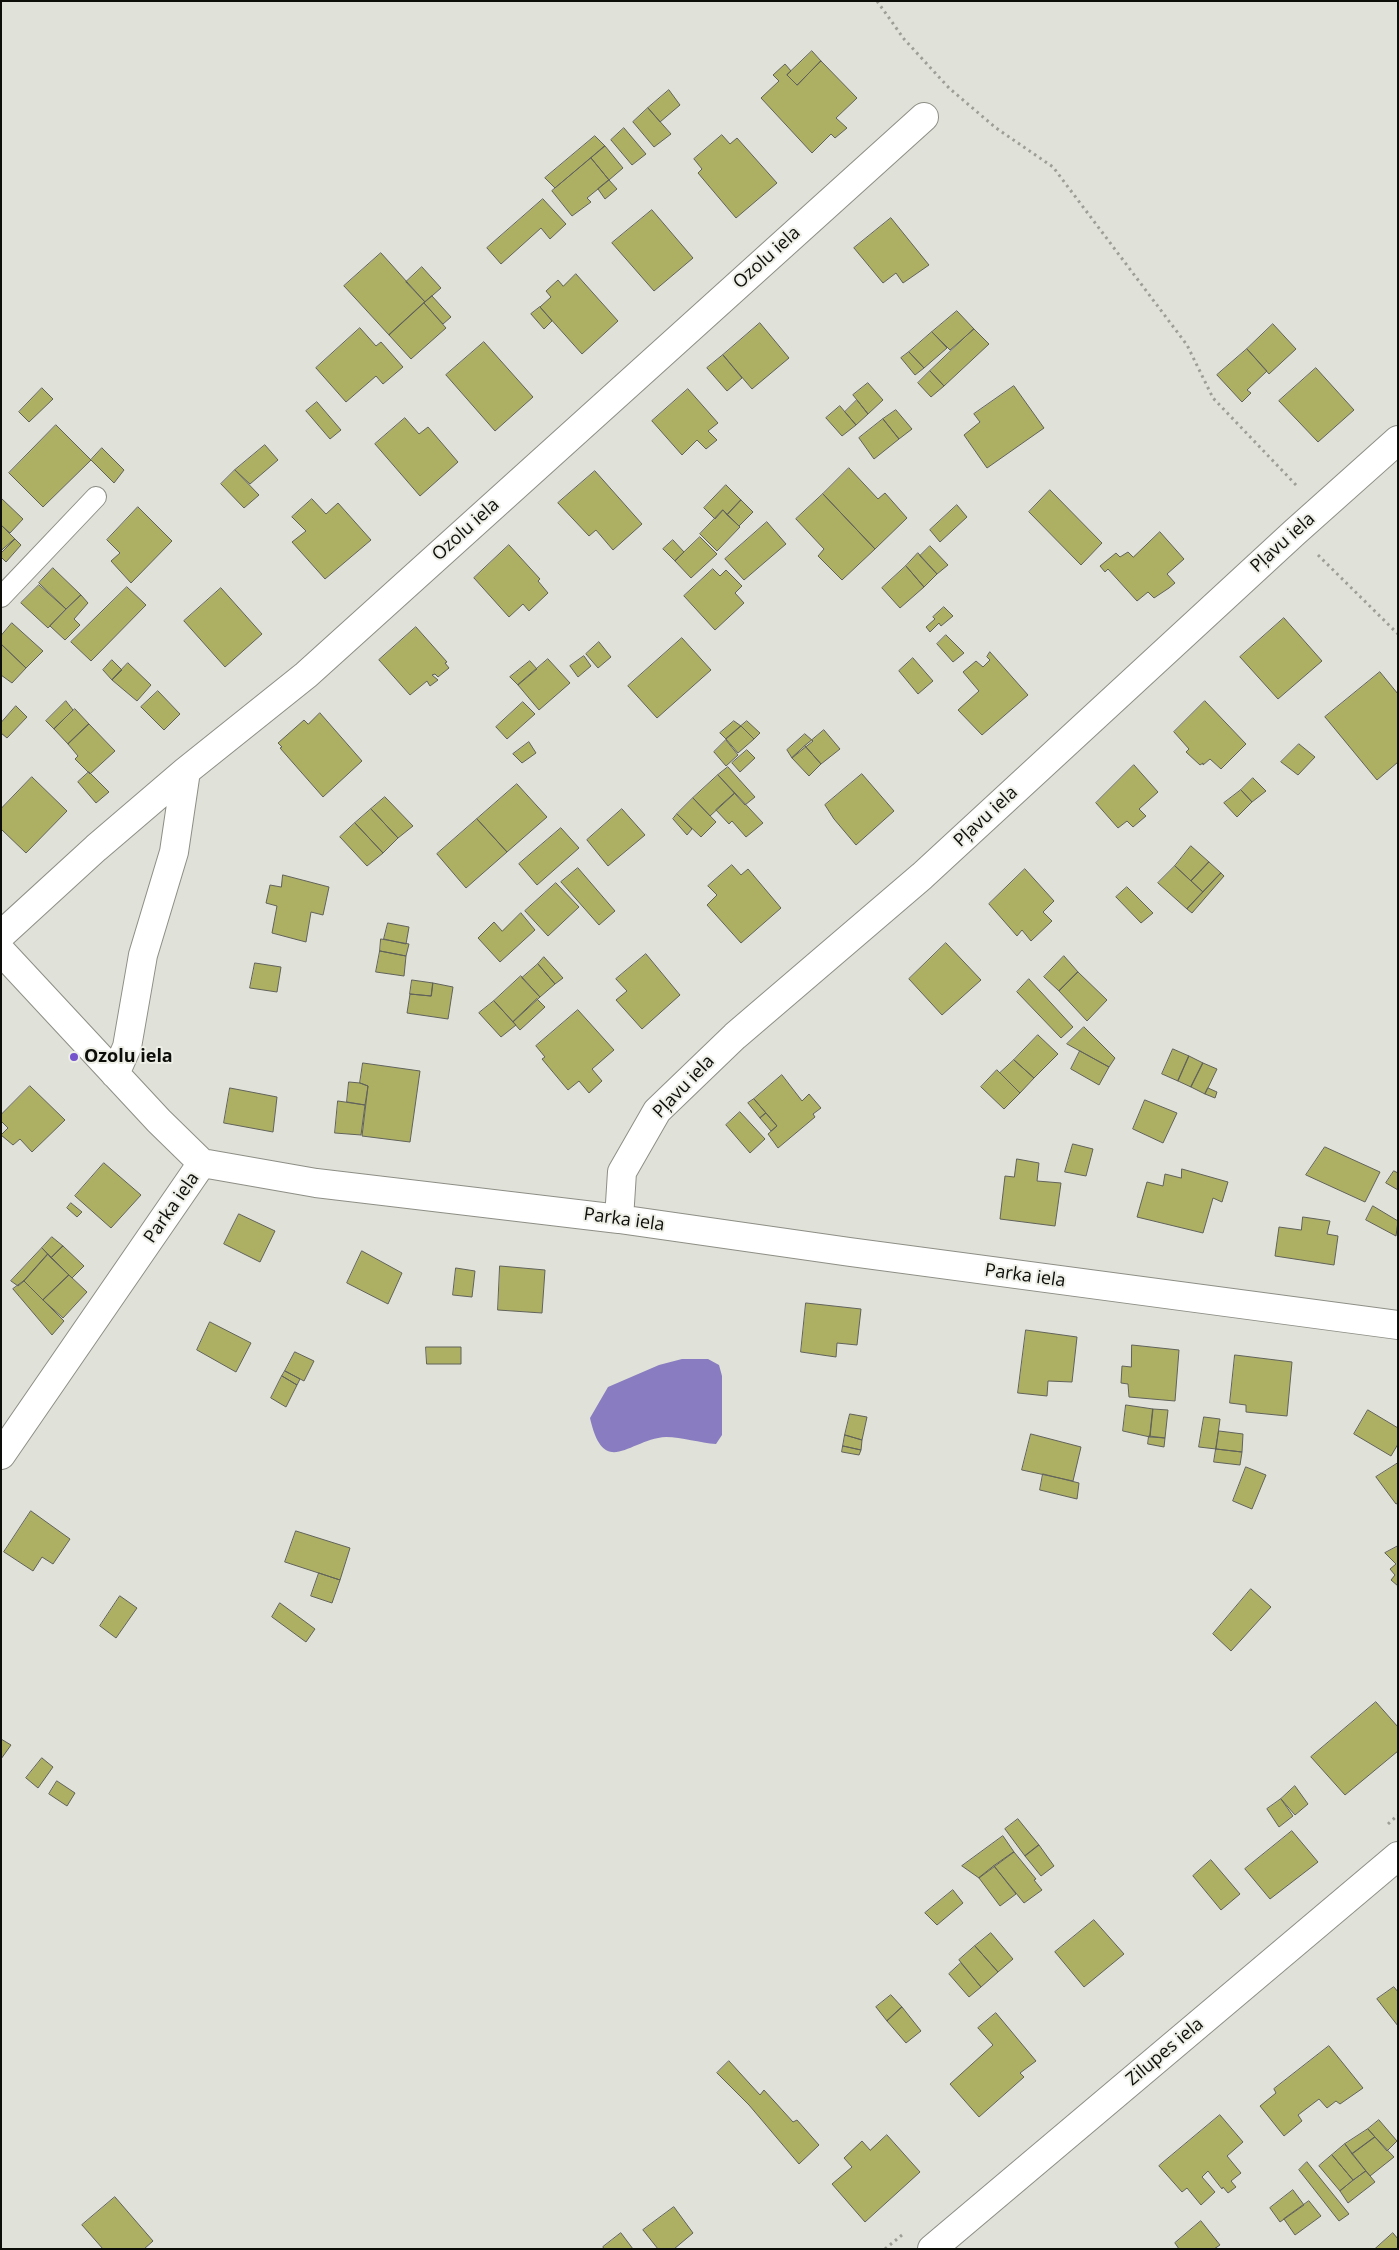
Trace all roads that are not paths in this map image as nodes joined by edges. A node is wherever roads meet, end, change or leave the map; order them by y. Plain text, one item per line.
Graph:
1 (924, 116) dead end
2 (1398, 440) edge
3 (96, 497) dead end
4 (1, 597) edge
5 (186, 771) junction
6 (1, 935) edge
7 (1, 951) edge
8 (115, 1074) junction
9 (202, 1163) junction
10 (619, 1219) junction
11 (1398, 1326) edge
12 (1, 1455) edge
13 (1398, 1856) edge
14 (932, 2249) edge

1 - 5 street, Ozolu iela
2 - 10 street, Pļavu iela
3 - 4 lane
5 - 6 street, Ozolu iela
5 - 8 street
7 - 8 street
8 - 9 street
9 - 10 street, Parka iela
9 - 12 street, Parka iela
10 - 11 street, Parka iela
13 - 14 street, Zilupes iela

